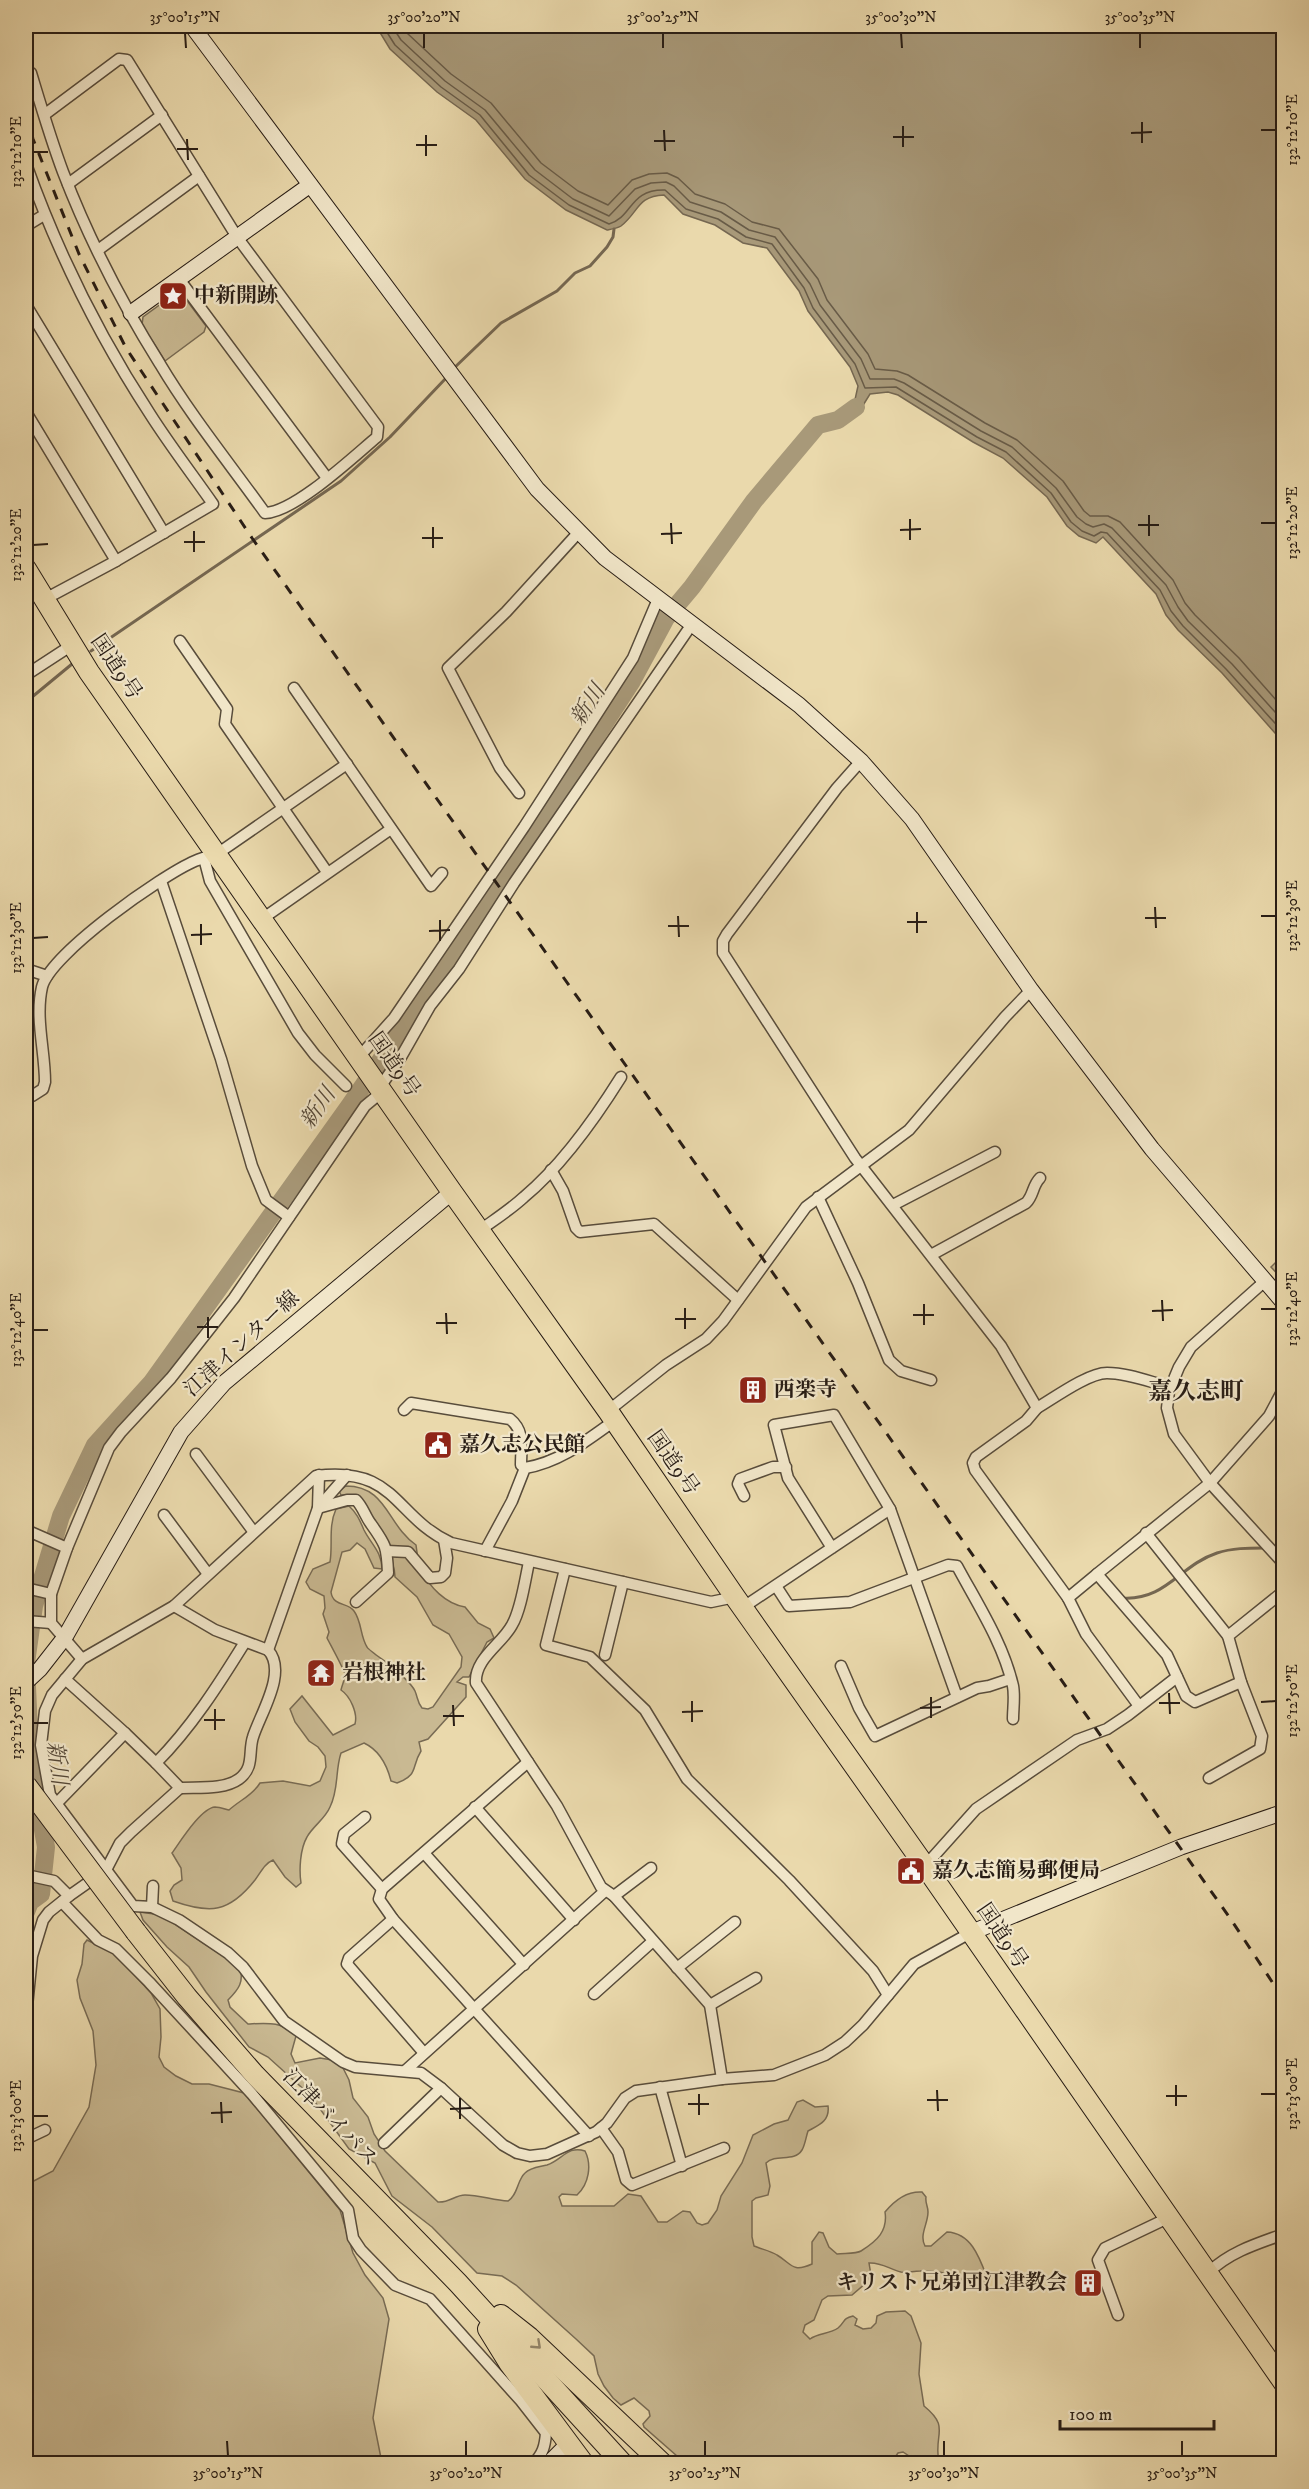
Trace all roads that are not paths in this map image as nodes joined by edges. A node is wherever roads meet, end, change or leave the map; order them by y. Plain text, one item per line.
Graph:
1 (192, 26) edge
2 (31, 73) dead end
3 (44, 115) junction
4 (162, 115) junction
5 (26, 165) edge
6 (200, 176) junction
7 (68, 184) junction
8 (310, 185) junction
9 (44, 215) junction
10 (26, 226) edge
11 (237, 237) junction
12 (98, 250) junction
13 (179, 279) junction
14 (26, 305) edge
15 (131, 313) junction
16 (26, 412) edge
17 (327, 478) junction
18 (164, 533) junction
19 (578, 533) junction
20 (116, 561) junction
21 (26, 569) edge
22 (45, 599) junction
23 (660, 600) junction
24 (688, 621) junction
25 (180, 641) dead end
26 (72, 645) junction
27 (26, 675) edge
28 (294, 688) dead end
29 (861, 761) junction
30 (347, 764) junction
31 (519, 793) dead end
32 (283, 808) junction
33 (392, 829) junction
34 (211, 856) junction
35 (327, 872) junction
36 (442, 873) dead end
37 (161, 881) junction
38 (262, 919) junction
39 (26, 969) edge
40 (47, 976) junction
41 (1031, 990) junction
42 (361, 1060) junction
43 (621, 1077) dead end
44 (346, 1086) dead end
45 (380, 1087) junction
46 (32, 1096) dead end
47 (994, 1152) dead end
48 (863, 1166) junction
49 (551, 1170) junction
50 (1040, 1178) dead end
51 (452, 1192) junction
52 (818, 1197) junction
53 (893, 1205) junction
54 (287, 1216) junction
55 (479, 1232) junction
56 (931, 1254) junction
57 (1265, 1281) junction
58 (738, 1300) junction
59 (1284, 1303) edge
60 (932, 1380) dead end
61 (1170, 1387) junction
62 (1284, 1388) edge
63 (1037, 1408) junction
64 (404, 1410) dead end
65 (611, 1416) junction
66 (196, 1454) dead end
67 (786, 1467) junction
68 (525, 1468) junction
69 (319, 1475) junction
70 (346, 1475) junction
71 (1210, 1483) junction
72 (744, 1496) dead end
73 (318, 1508) junction
74 (890, 1509) junction
75 (164, 1515) dead end
76 (26, 1530) edge
77 (253, 1531) junction
78 (1146, 1533) junction
79 (444, 1540) junction
80 (65, 1547) junction
81 (832, 1548) junction
82 (387, 1551) junction
83 (485, 1551) junction
84 (529, 1562) junction
85 (1284, 1564) edge
86 (565, 1569) junction
87 (208, 1574) junction
88 (1097, 1574) junction
89 (914, 1578) junction
90 (623, 1582) junction
91 (776, 1586) junction
92 (28, 1588) edge
93 (1284, 1591) edge
94 (49, 1593) junction
95 (1068, 1598) junction
96 (356, 1602) dead end
97 (739, 1603) junction
98 (174, 1606) junction
99 (26, 1621) edge
100 (47, 1622) junction
101 (1228, 1636) junction
102 (65, 1637) junction
103 (245, 1642) junction
104 (268, 1650) junction
105 (605, 1655) dead end
106 (82, 1659) junction
107 (841, 1666) dead end
108 (1177, 1677) junction
109 (66, 1679) junction
110 (1010, 1679) junction
111 (26, 1682) edge
112 (1241, 1682) junction
113 (957, 1697) junction
114 (1139, 1706) junction
115 (1013, 1719) dead end
116 (125, 1733) junction
117 (528, 1762) junction
118 (156, 1763) junction
119 (1209, 1778) dead end
120 (26, 1785) edge
121 (180, 1788) junction
122 (26, 1804) edge
123 (56, 1804) junction
124 (475, 1807) junction
125 (1284, 1812) edge
126 (365, 1817) dead end
127 (424, 1853) junction
128 (925, 1866) junction
129 (651, 1868) dead end
130 (106, 1870) junction
131 (29, 1876) edge
132 (153, 1886) dead end
133 (382, 1889) junction
134 (609, 1894) junction
135 (66, 1899) junction
136 (152, 1907) junction
137 (393, 1919) junction
138 (574, 1920) junction
139 (735, 1922) dead end
140 (970, 1933) junction
141 (133, 1935) junction
142 (653, 1941) junction
143 (524, 1965) junction
144 (677, 1968) junction
145 (756, 1978) dead end
146 (27, 1981) edge
147 (594, 1994) dead end
148 (888, 1995) junction
149 (710, 2006) junction
150 (475, 2008) junction
151 (26, 2016) edge
152 (424, 2053) junction
153 (406, 2070) junction
154 (722, 2079) junction
155 (660, 2087) junction
156 (441, 2088) junction
157 (601, 2128) junction
158 (45, 2130) dead end
159 (589, 2136) junction
160 (26, 2139) edge
161 (384, 2144) dead end
162 (724, 2148) dead end
163 (682, 2166) junction
164 (1170, 2217) junction
165 (1284, 2234) edge
166 (1209, 2272) junction
167 (458, 2283) junction
168 (1118, 2315) dead end
169 (1284, 2383) edge
170 (568, 2444) junction
171 (533, 2463) edge
172 (548, 2463) edge
173 (584, 2463) edge
174 (623, 2463) edge
175 (663, 2463) edge

1 - 8 street
2 - 3 street
3 - 4 street
3 - 7 street
4 - 6 street
4 - 7 street
5 - 9 street
6 - 11 street
6 - 12 street
7 - 12 street
8 - 11 street
8 - 19 street
9 - 10 street
9 - 18 street
11 - 13 street
11 - 17 street
12 - 15 street
13 - 15 street
13 - 17 street
14 - 18 street
15 - 17 street
16 - 20 street
18 - 20 street
19 - 23 street
19 - 31 street
20 - 22 street
21 - 22 highway, 国道9号
22 - 26 highway, 国道9号
23 - 24 street
23 - 42 street
24 - 29 street
24 - 45 street
25 - 32 street
26 - 27 street
26 - 34 highway, 国道9号
28 - 30 street
29 - 41 street
29 - 48 street
30 - 32 street
30 - 33 street
32 - 34 street
32 - 35 street
33 - 35 street
33 - 36 street
34 - 37 street
34 - 38 highway, 国道9号
34 - 44 street
35 - 38 street
37 - 40 street
37 - 54 street
38 - 42 highway, 国道9号
39 - 40 street
40 - 46 street
41 - 48 street
41 - 57 street
42 - 45 highway, 国道9号
43 - 49 street
45 - 51 highway, 国道9号
45 - 54 street
47 - 53 street
48 - 52 street
48 - 53 street
49 - 55 street
49 - 58 street
50 - 56 street
51 - 55 highway, 国道9号
51 - 102 street, 江津インター線
52 - 58 street
52 - 60 street
53 - 56 street
54 - 80 street
55 - 65 highway, 国道9号
56 - 63 street
57 - 59 street
57 - 61 street
58 - 65 street
61 - 63 street
61 - 71 street
62 - 71 street
63 - 95 street
64 - 68 street
65 - 68 street
65 - 97 highway, 国道9号
66 - 77 street
67 - 72 street
67 - 74 street
67 - 81 street
68 - 83 street
69 - 70 street
69 - 73 street
69 - 77 street
70 - 73 street
70 - 79 street
71 - 78 street
71 - 85 street
73 - 82 street
73 - 104 street
74 - 81 street
74 - 89 street
75 - 87 street
76 - 80 street
77 - 87 street
78 - 88 street
78 - 101 street
79 - 82 street
79 - 83 street
80 - 94 street
81 - 91 street
82 - 96 street
83 - 84 street
84 - 86 street
84 - 117 street
86 - 90 street
86 - 148 street
87 - 98 street
88 - 95 street
88 - 108 street
89 - 91 street
89 - 110 street
89 - 113 street
90 - 97 street
90 - 105 street
91 - 97 street
92 - 94 street
93 - 101 street
94 - 100 street
95 - 114 street
97 - 128 highway, 国道9号
98 - 103 street
98 - 106 street
99 - 100 street
100 - 102 street
101 - 112 street
102 - 106 street
102 - 111 street, 江津インター線
103 - 104 street
103 - 118 street
104 - 121 street
106 - 109 street
107 - 113 street
108 - 112 street
108 - 114 street
109 - 116 street
109 - 123 street
110 - 113 street
110 - 115 street
112 - 119 street
114 - 128 street
116 - 118 street
116 - 123 street
117 - 124 street
117 - 134 street
118 - 121 street
120 - 141 highway, 江津バイパス, bridge
121 - 130 street
122 - 141 highway
123 - 130 street
124 - 127 street
124 - 138 street
125 - 140 street
126 - 133 street
127 - 133 street
127 - 143 street
128 - 140 highway, 国道9号
129 - 134 street
130 - 135 street
130 - 136 street
131 - 135 street
132 - 136 street
133 - 137 street
134 - 138 street
134 - 142 street
135 - 146 street
135 - 171 street
136 - 153 street
137 - 150 street
137 - 152 street
138 - 143 street
139 - 144 street
140 - 148 street
140 - 164 highway, 国道9号
141 - 167 highway, 江津バイパス
142 - 144 street
142 - 147 street
143 - 150 street
144 - 149 street
145 - 149 street
146 - 151 street
148 - 154 street
149 - 154 street
150 - 152 street
150 - 159 street
152 - 153 street
153 - 156 street
154 - 155 street
155 - 157 street
155 - 163 street
156 - 159 street
156 - 161 street
157 - 159 street
157 - 163 street
158 - 160 street
162 - 163 street
164 - 166 highway, 国道9号
164 - 168 street
165 - 166 street
166 - 169 highway, 国道9号
167 - 170 highway
167 - 174 highway, 江津バイパス
167 -> 175 highway
170 - 172 street
170 - 173 highway

